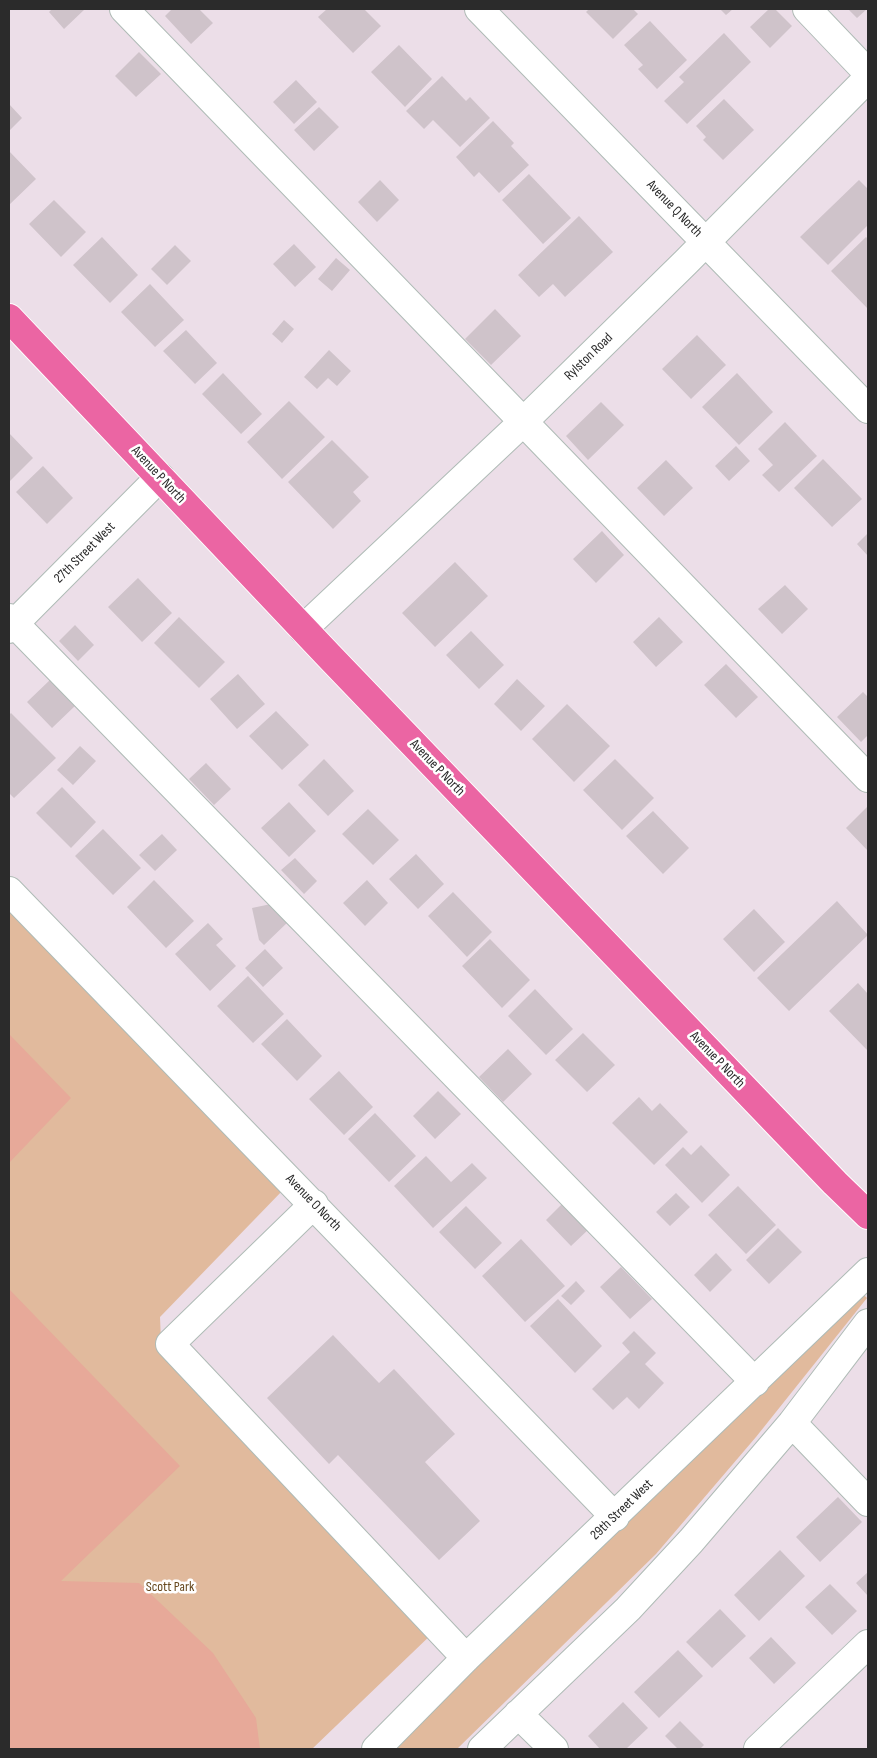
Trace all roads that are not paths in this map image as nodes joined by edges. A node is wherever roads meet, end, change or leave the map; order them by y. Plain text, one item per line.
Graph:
1 (124, 9) edge
2 (479, 9) edge
3 (806, 9) edge
4 (868, 73) edge
5 (868, 78) edge
6 (706, 242) junction
7 (9, 318) edge
8 (868, 409) edge
9 (523, 422) junction
10 (160, 477) junction
11 (11, 623) edge
12 (303, 629) junction
13 (868, 778) edge
14 (9, 891) edge
15 (314, 1204) junction
16 (868, 1215) edge
17 (868, 1272) edge
18 (868, 1323) edge
19 (755, 1382) junction
20 (792, 1423) junction
21 (868, 1502) edge
22 (615, 1517) junction
23 (868, 1644) edge
24 (466, 1658) junction
25 (518, 1714) junction
26 (376, 1749) edge
27 (482, 1749) edge
28 (554, 1749) edge
29 (758, 1749) edge

1 - 9 street
2 - 6 street, Avenue Q North
3 - 4 street
5 - 6 street, Rylston Road
6 - 8 street, Avenue Q North
6 - 9 street, Rylston Road
7 - 10 main road, Avenue P North
9 - 12 street, Rylston Road
9 - 13 street
10 - 11 street, 27th Street West
10 - 12 main road, Avenue P North
11 - 19 street
12 - 16 main road, Avenue P North
14 - 15 street, Avenue O North
15 - 22 street, Avenue O North
15 - 24 street
17 - 19 street, 29th Street West
18 - 20 street
19 - 22 street, 29th Street West
20 - 21 street
20 - 25 street
22 - 24 street, 29th Street West
23 - 29 street
24 - 26 street, 29th Street West
25 - 27 street
25 - 28 street

